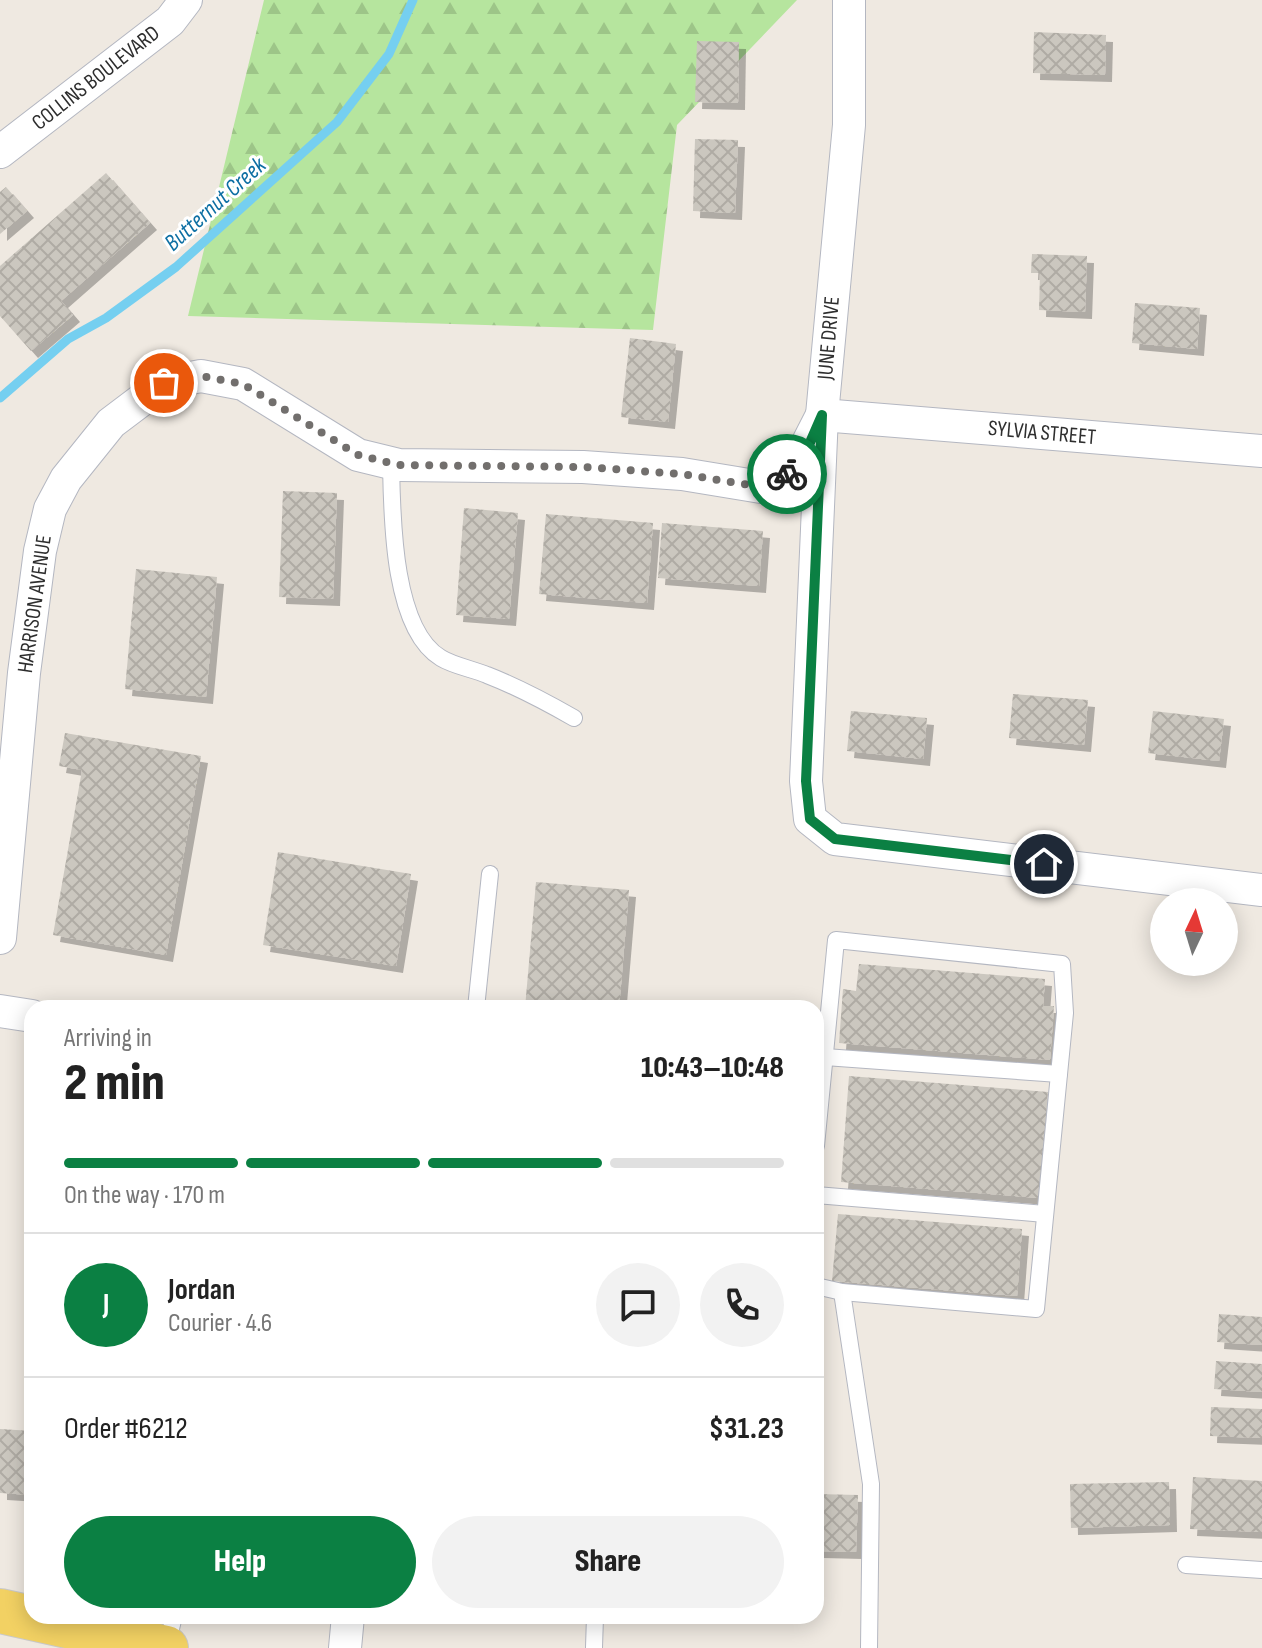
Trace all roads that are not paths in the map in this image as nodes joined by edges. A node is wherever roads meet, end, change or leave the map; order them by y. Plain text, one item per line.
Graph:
1 (186, 0) edge
2 (849, 0) edge
3 (0, 152) edge
4 (822, 415) junction
5 (1262, 451) edge
6 (391, 463) junction
7 (574, 718) dead end
8 (490, 874) dead end
9 (1262, 890) edge
10 (0, 938) edge
11 (477, 1000) edge
12 (0, 1011) edge
13 (24, 1015) edge
14 (825, 1057) junction
15 (824, 1067) edge
16 (1059, 1074) junction
17 (824, 1196) edge
18 (1045, 1214) junction
19 (824, 1288) edge
20 (842, 1292) junction
21 (1186, 1565) dead end
22 (1262, 1570) edge
23 (0, 1611) edge
24 (24, 1617) edge
25 (55, 1624) edge
26 (166, 1624) edge
27 (347, 1624) edge
28 (595, 1624) edge
29 (145, 1645) edge
30 (345, 1648) edge
31 (594, 1648) edge
32 (869, 1648) edge

1 - 3 street, COLLINS BOULEVARD
2 - 4 street, JUNE DRIVE
4 - 5 street, SYLVIA STREET
4 - 6 street, HARRISON AVENUE
4 - 9 street, JUNE DRIVE
6 - 7 lane
6 - 10 street, HARRISON AVENUE
8 - 11 lane
12 - 13 street
14 - 15 lane
14 - 16 lane
14 - 16 lane
16 - 18 lane
17 - 18 lane
18 - 20 lane
19 - 20 lane
20 - 32 lane
21 - 22 lane
23 - 24 main road
25 - 29 main road
26 - 29 lane
27 - 30 street
28 - 31 lane

